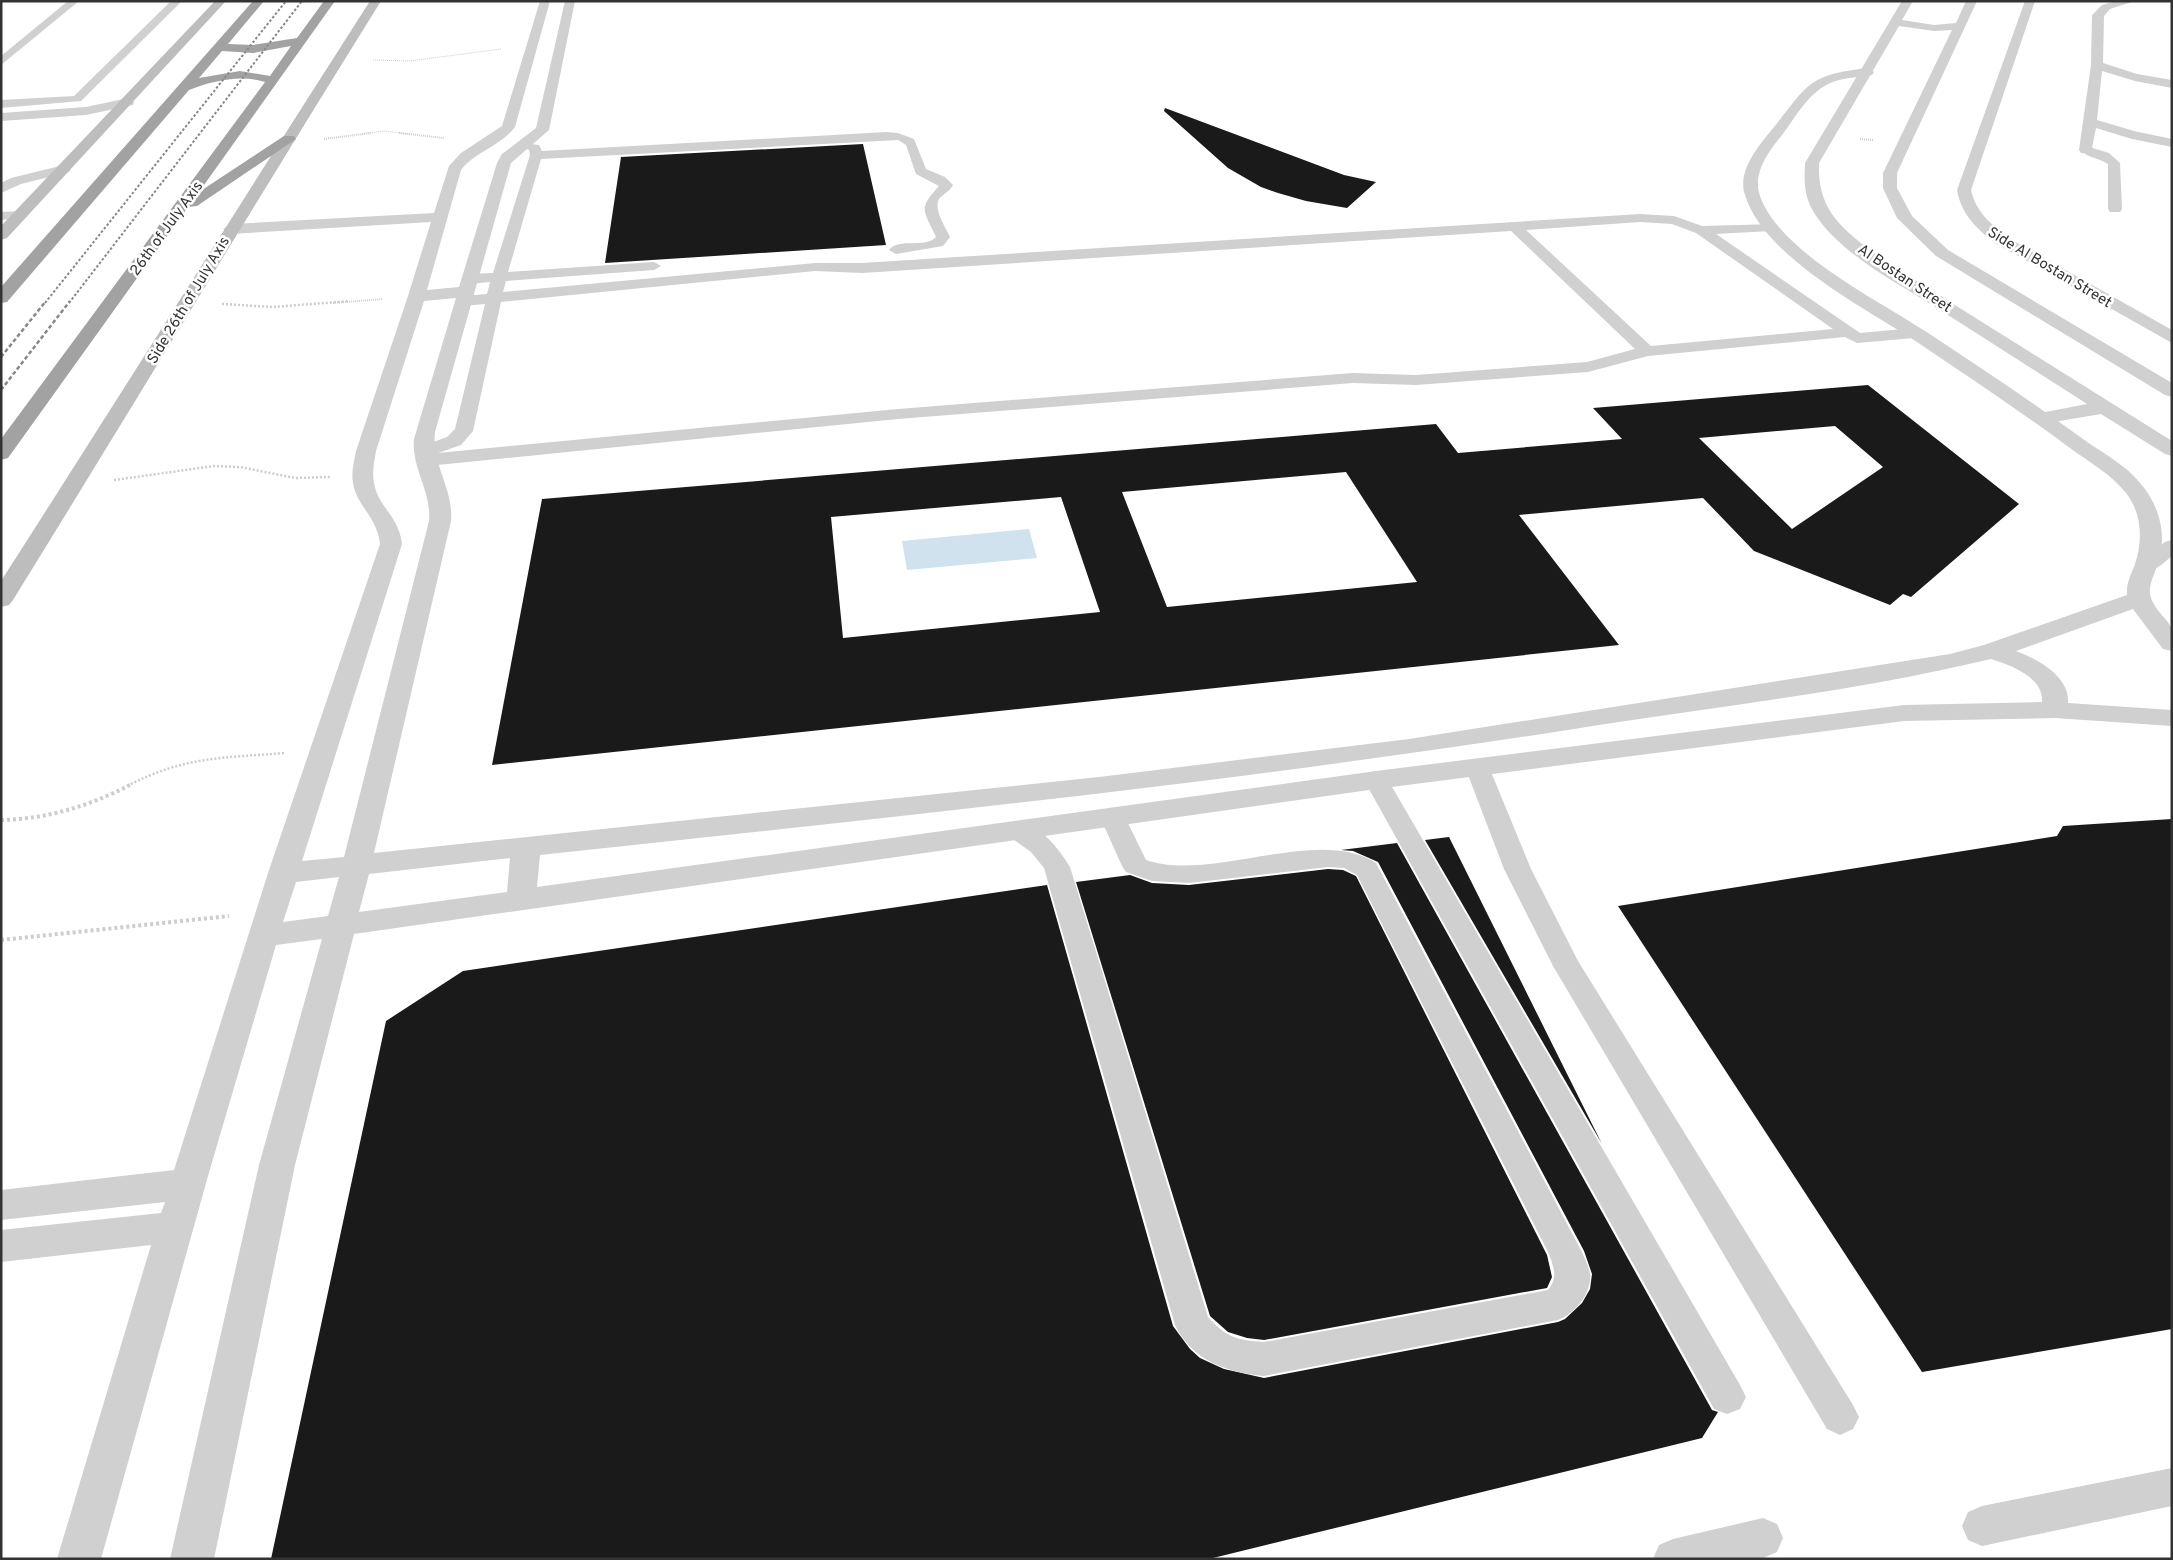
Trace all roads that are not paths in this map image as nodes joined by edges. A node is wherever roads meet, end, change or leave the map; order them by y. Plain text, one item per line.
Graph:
1 (74, 1) edge
2 (177, 1) edge
3 (221, 1) edge
4 (258, 1) edge
5 (330, 1) edge
6 (376, 1) edge
7 (545, 1) edge
8 (570, 1) edge
9 (1908, 1) edge
10 (1972, 1) edge
11 (2030, 1) edge
12 (2130, 1) edge
13 (1894, 22) junction
14 (1960, 26) junction
15 (302, 41) junction
16 (219, 47) junction
17 (1, 62) edge
18 (2097, 65) junction
19 (1868, 72) junction
20 (272, 81) junction
21 (2170, 84) edge
22 (184, 87) junction
23 (550, 87) junction
24 (519, 88) junction
25 (2094, 90) junction
26 (77, 99) junction
27 (128, 101) junction
28 (1, 104) edge
29 (1, 117) edge
30 (2089, 122) junction
31 (1, 125) edge
32 (100, 131) junction
33 (287, 141) junction
34 (2169, 142) edge
35 (520, 145) junction
36 (2086, 148) junction
37 (64, 169) junction
38 (1, 189) edge
39 (2115, 209) dead end
40 (441, 212) junction
41 (177, 214) junction
42 (20, 215) junction
43 (1, 216) edge
44 (234, 224) junction
45 (1514, 226) junction
46 (1771, 227) junction
47 (1701, 230) junction
48 (1, 236) edge
49 (878, 251) dead end
50 (838, 254) dead end
51 (738, 260) dead end
52 (668, 265) dead end
53 (499, 276) junction
54 (466, 291) junction
55 (417, 296) junction
56 (1, 298) edge
57 (494, 299) junction
58 (1848, 332) junction
59 (1914, 333) junction
60 (2172, 338) edge
61 (1647, 351) junction
62 (2172, 391) edge
63 (2106, 407) junction
64 (2042, 418) junction
65 (2172, 450) edge
66 (1, 454) edge
67 (426, 456) junction
68 (2172, 546) edge
69 (2146, 566) junction
70 (2140, 598) junction
71 (1, 600) edge
72 (2172, 644) edge
73 (1992, 651) junction
74 (2055, 710) junction
75 (2172, 718) edge
76 (1477, 767) junction
77 (1376, 780) junction
78 (1099, 786) junction
79 (1113, 817) junction
80 (1019, 830) junction
81 (526, 848) junction
82 (357, 864) junction
83 (283, 873) junction
84 (521, 900) junction
85 (267, 924) junction
86 (340, 926) junction
87 (187, 1184) junction
88 (1, 1205) edge
89 (173, 1227) junction
90 (1, 1246) edge
91 (1727, 1396) dead end
92 (1840, 1418) dead end
93 (2172, 1487) edge
94 (1982, 1526) dead end
95 (1763, 1538) dead end
96 (79, 1559) edge
97 (192, 1559) edge
98 (1673, 1559) edge

1 - 17 lane
2 - 26 lane
3 - 27 main road
4 - 16 highway
5 - 15 highway, 26th of July Axis
6 - 33 main road, Side 26th of July Axis
7 - 24 street
8 - 23 street
9 - 13 street, Al Bostan Street
10 - 14 street
11 - 60 street, Side Al Bostan Street
12 - 18 street
13 - 14 street
13 - 19 street, Al Bostan Street
14 - 62 street
15 - 16 highway
15 - 20 highway, 26th of July Axis
16 - 22 highway
18 - 21 street
18 - 25 street
19 - 46 street
19 - 63 street, Al Bostan Street
20 - 22 highway
20 - 41 highway, 26th of July Axis
21 - 25 street
22 - 56 highway
23 - 24 street
23 - 35 street
24 - 35 street
25 - 30 street
26 - 27 lane
26 - 28 lane
27 - 29 street
27 - 32 main road
30 - 34 street
30 - 36 street
31 - 32 street
32 - 37 main road
33 - 41 highway
33 - 44 main road, Side 26th of July Axis
34 - 36 street
35 - 40 street
35 - 49 lane
35 - 53 lane
35 - 54 street
36 - 39 lane
37 - 38 lane
37 - 42 main road
40 - 44 street
40 - 55 street
41 - 66 highway, 26th of July Axis
42 - 43 lane
42 - 48 main road
44 - 71 main road, Side 26th of July Axis
45 - 47 lane
45 - 57 lane
45 - 61 lane
46 - 47 lane
46 - 59 street
47 - 58 lane
50 - 51 lane
52 - 53 lane
53 - 54 lane
53 - 57 lane
54 - 55 street
54 - 57 lane
54 - 67 street
55 - 83 street
57 - 67 lane
58 - 59 lane
58 - 61 lane
59 - 64 street
61 - 67 lane
63 - 64 street
63 - 65 street, Al Bostan Street
64 - 69 street
67 - 82 street
68 - 69 lane
69 - 70 street
70 - 72 street
70 - 73 street
73 - 74 street
73 - 78 street
74 - 75 street
74 - 76 street
76 - 77 street
76 - 92 lane
77 - 79 street
77 - 91 lane
78 - 79 street
78 - 81 street
79 - 80 street
79 - 80 lane
80 - 84 street
81 - 82 street
81 - 84 street
82 - 83 street
82 - 86 street
83 - 85 street
84 - 86 street
85 - 86 street
85 - 87 street
86 - 97 street
87 - 88 street
87 - 89 street
89 - 90 street
89 - 96 street
93 - 94 lane
95 - 98 lane

